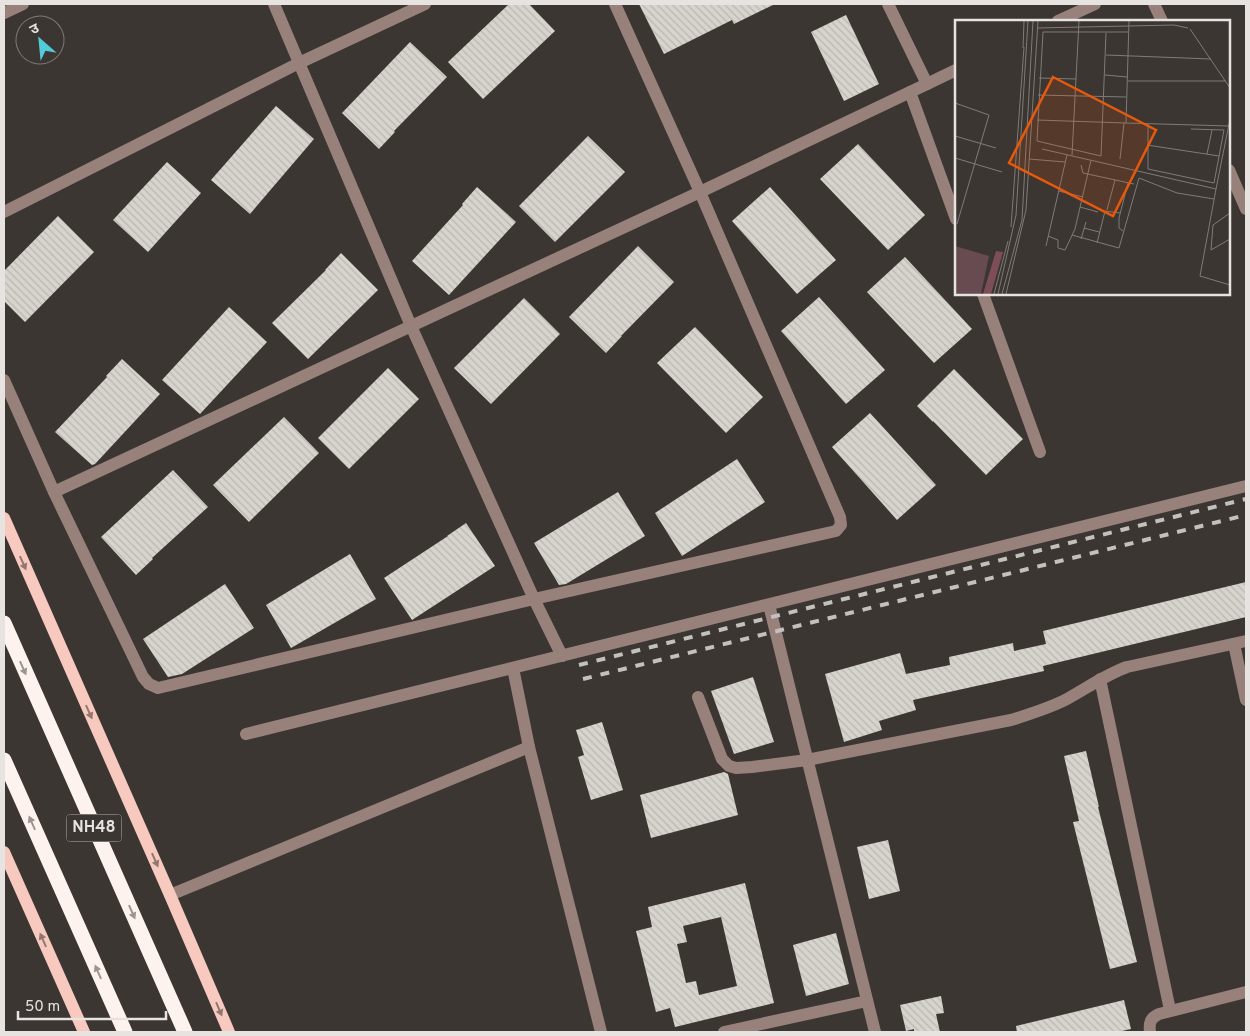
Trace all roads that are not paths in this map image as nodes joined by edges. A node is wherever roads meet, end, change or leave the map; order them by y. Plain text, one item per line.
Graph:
1 (23, 4) edge
2 (274, 4) edge
3 (425, 4) edge
4 (616, 4) edge
5 (888, 4) edge
6 (1095, 4) edge
7 (1154, 4) edge
8 (4, 13) edge
9 (1060, 20) edge
10 (1162, 20) edge
11 (299, 63) junction
12 (955, 70) edge
13 (927, 84) junction
14 (910, 92) junction
15 (1230, 171) edge
16 (1241, 183) edge
17 (700, 192) junction
18 (1246, 209) edge
19 (4, 212) edge
20 (955, 216) edge
21 (983, 295) edge
22 (411, 326) junction
23 (4, 380) edge
24 (1040, 452) dead end
25 (1246, 486) edge
26 (54, 492) junction
27 (4, 518) edge
28 (534, 599) junction
29 (769, 604) junction
30 (4, 623) edge
31 (1240, 643) edge
32 (562, 656) junction
33 (513, 668) junction
34 (1100, 679) junction
35 (698, 697) dead end
36 (1246, 700) edge
37 (246, 734) dead end
38 (529, 747) junction
39 (4, 760) edge
40 (807, 760) junction
41 (4, 852) edge
42 (170, 895) junction
43 (1246, 992) edge
44 (867, 1001) junction
45 (1170, 1010) junction
46 (84, 1032) edge
47 (125, 1032) edge
48 (185, 1032) edge
49 (229, 1032) edge
50 (600, 1032) edge
51 (724, 1032) edge
52 (875, 1032) edge
53 (1150, 1032) edge

1 - 8 street
2 - 11 street
3 - 11 street
4 - 17 street
5 - 13 street
6 - 9 street
7 - 10 street
11 - 19 street
11 - 22 street
12 - 13 street
13 - 14 street
14 - 17 street
14 - 20 street
15 - 16 street
16 - 18 street
17 - 22 street
17 - 28 street
21 - 24 street
22 - 26 street
22 - 28 street
23 - 26 street
25 - 29 street
26 - 28 street
27 -> 42 main road
28 - 32 street
29 - 32 street
29 - 40 street
30 -> 48 highway, NH48
31 - 34 street
31 - 36 street
32 - 33 street
33 - 37 street
33 - 38 street
34 - 40 street
34 - 45 street
35 - 40 street
38 - 42 street
38 - 50 street
47 -> 39 highway, NH48
40 - 44 street
46 -> 41 main road
42 -> 49 main road
43 - 45 street
44 - 51 street
44 - 52 street
45 - 53 street

